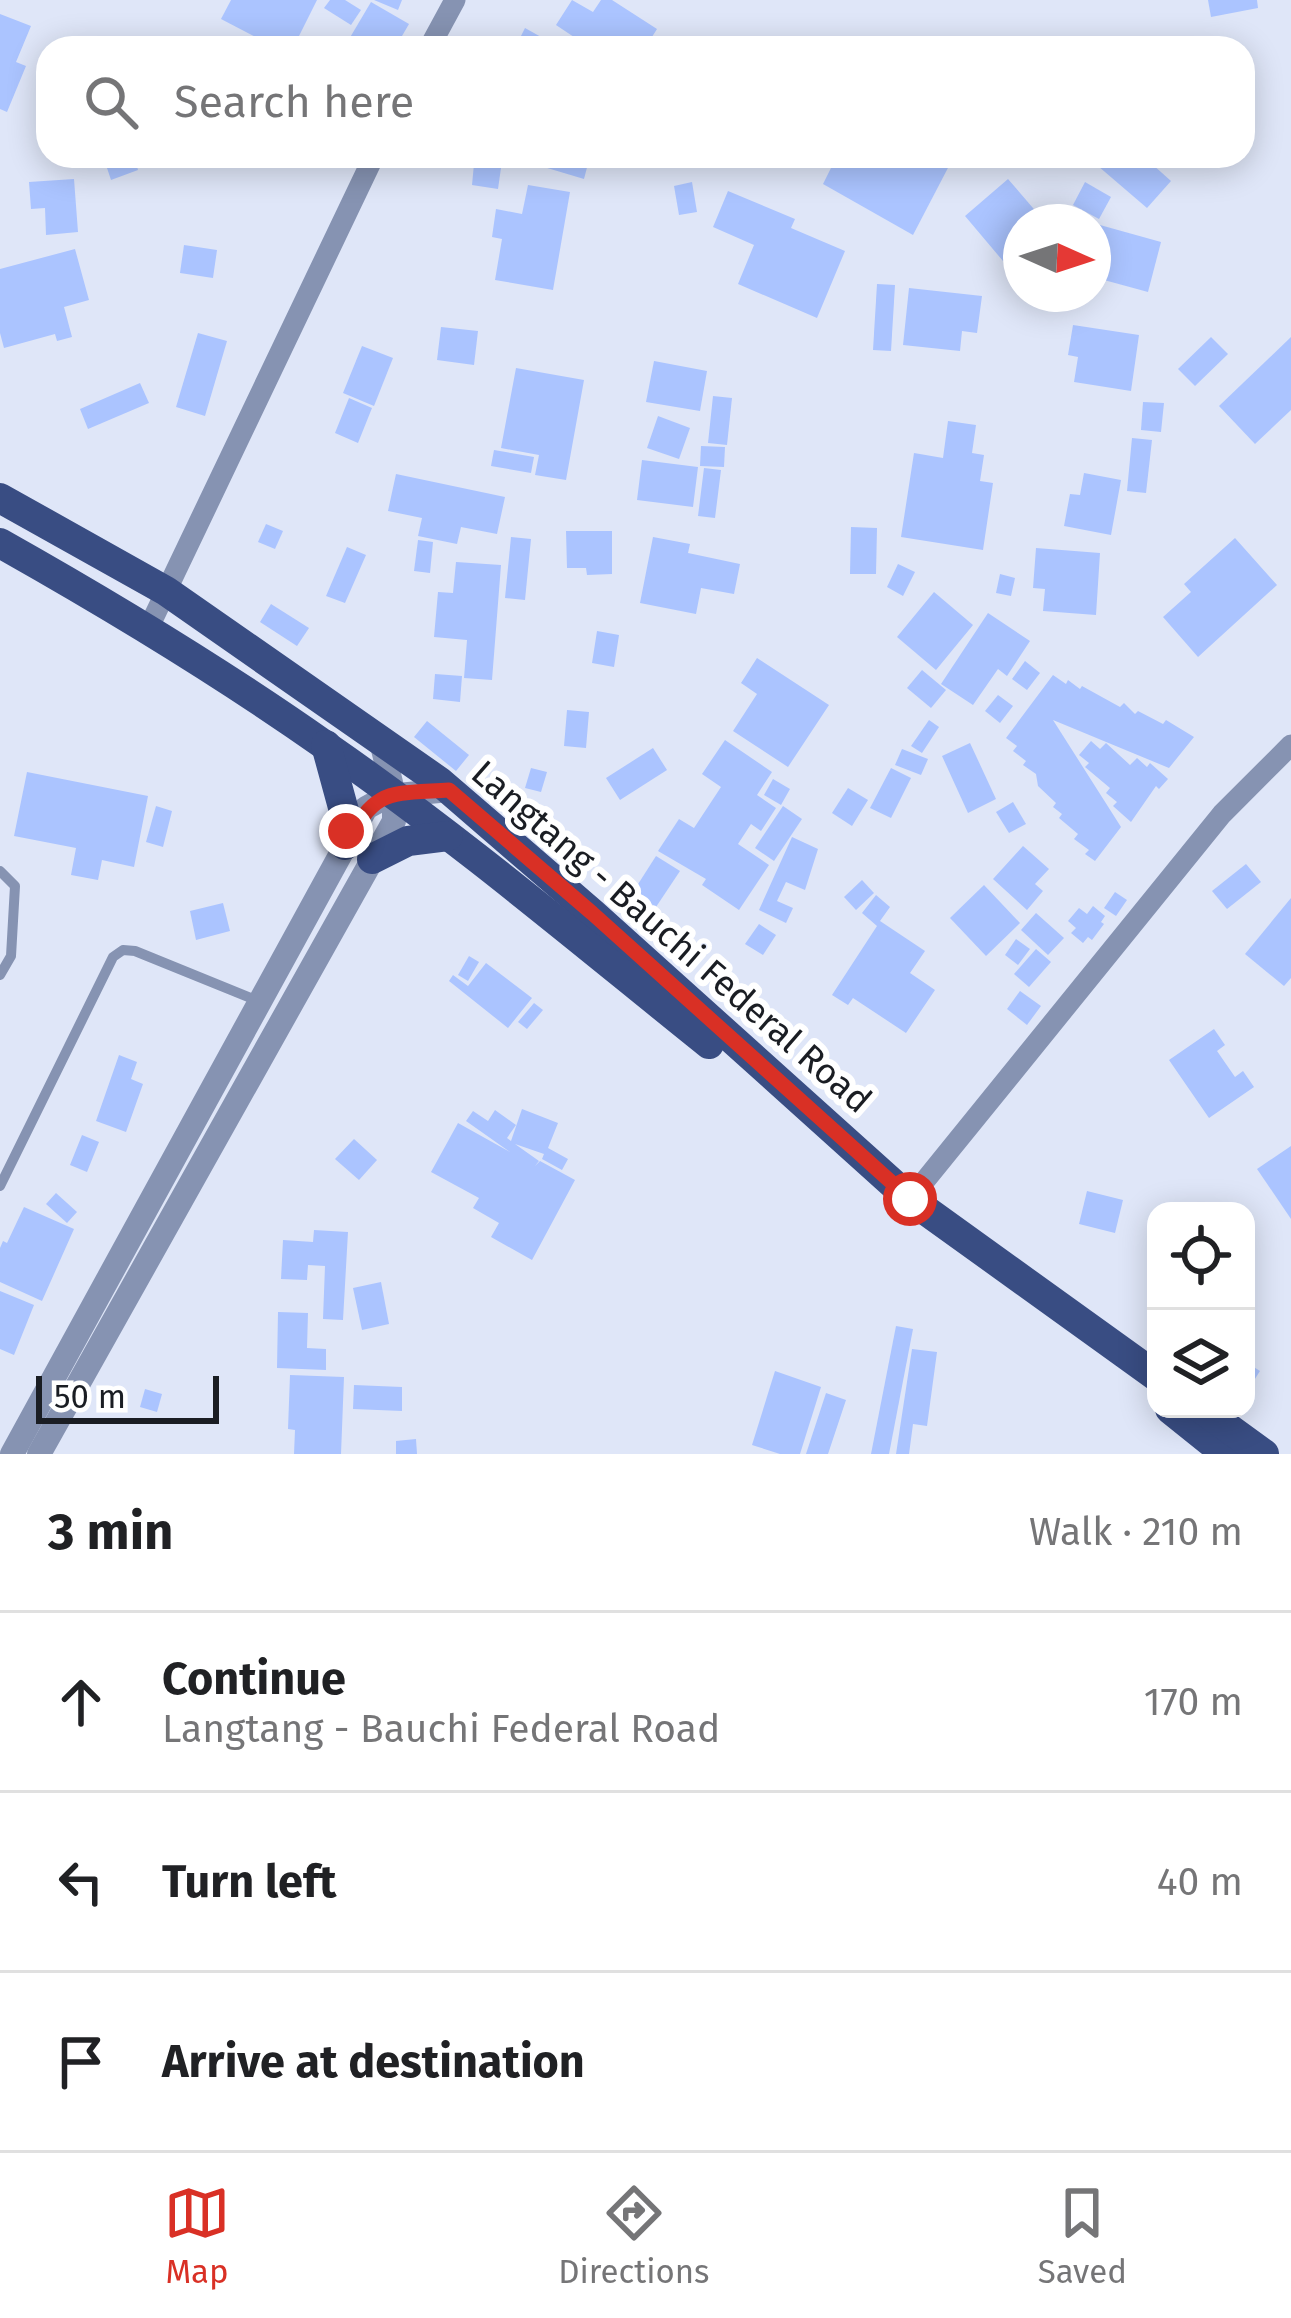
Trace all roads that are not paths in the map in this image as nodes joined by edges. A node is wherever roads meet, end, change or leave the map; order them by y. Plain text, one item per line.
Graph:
1 (454, 0) edge
2 (435, 36) edge
3 (368, 168) edge
4 (0, 498) edge
5 (0, 543) edge
6 (166, 591) junction
7 (149, 627) junction
8 (381, 741) junction
9 (1291, 745) edge
10 (326, 746) junction
11 (449, 790) junction
12 (394, 795) junction
13 (448, 836) junction
14 (358, 852) junction
15 (0, 871) edge
16 (0, 975) edge
17 (258, 1001) junction
18 (0, 1186) edge
19 (910, 1199) junction
20 (1147, 1370) edge
21 (1147, 1391) edge
22 (1181, 1418) edge
23 (1214, 1418) edge
24 (11, 1454) edge
25 (39, 1454) edge
26 (1226, 1454) edge
27 (1264, 1454) edge

1 - 2 street
3 - 6 street
4 - 6 main road, Langtang - Bauchi Federal Road
5 - 7 main road, Langtang - Bauchi Federal Road
6 - 7 street
6 - 8 main road, Langtang - Bauchi Federal Road
7 - 10 main road, Langtang - Bauchi Federal Road
8 - 11 main road, Langtang - Bauchi Federal Road
8 - 12 street
9 - 19 street
10 - 12 main road, Langtang - Bauchi Federal Road
10 - 14 main road
11 - 12 street
11 - 19 main road, Langtang - Bauchi Federal Road
12 - 13 main road, Langtang - Bauchi Federal Road
12 - 14 street
13 - 14 main road
13 - 21 main road, Langtang - Bauchi Federal Road
14 - 17 street
14 - 25 street
15 - 16 lane
17 - 18 lane
17 - 24 street
19 - 20 main road, Langtang - Bauchi Federal Road
22 - 26 main road
23 - 27 main road

